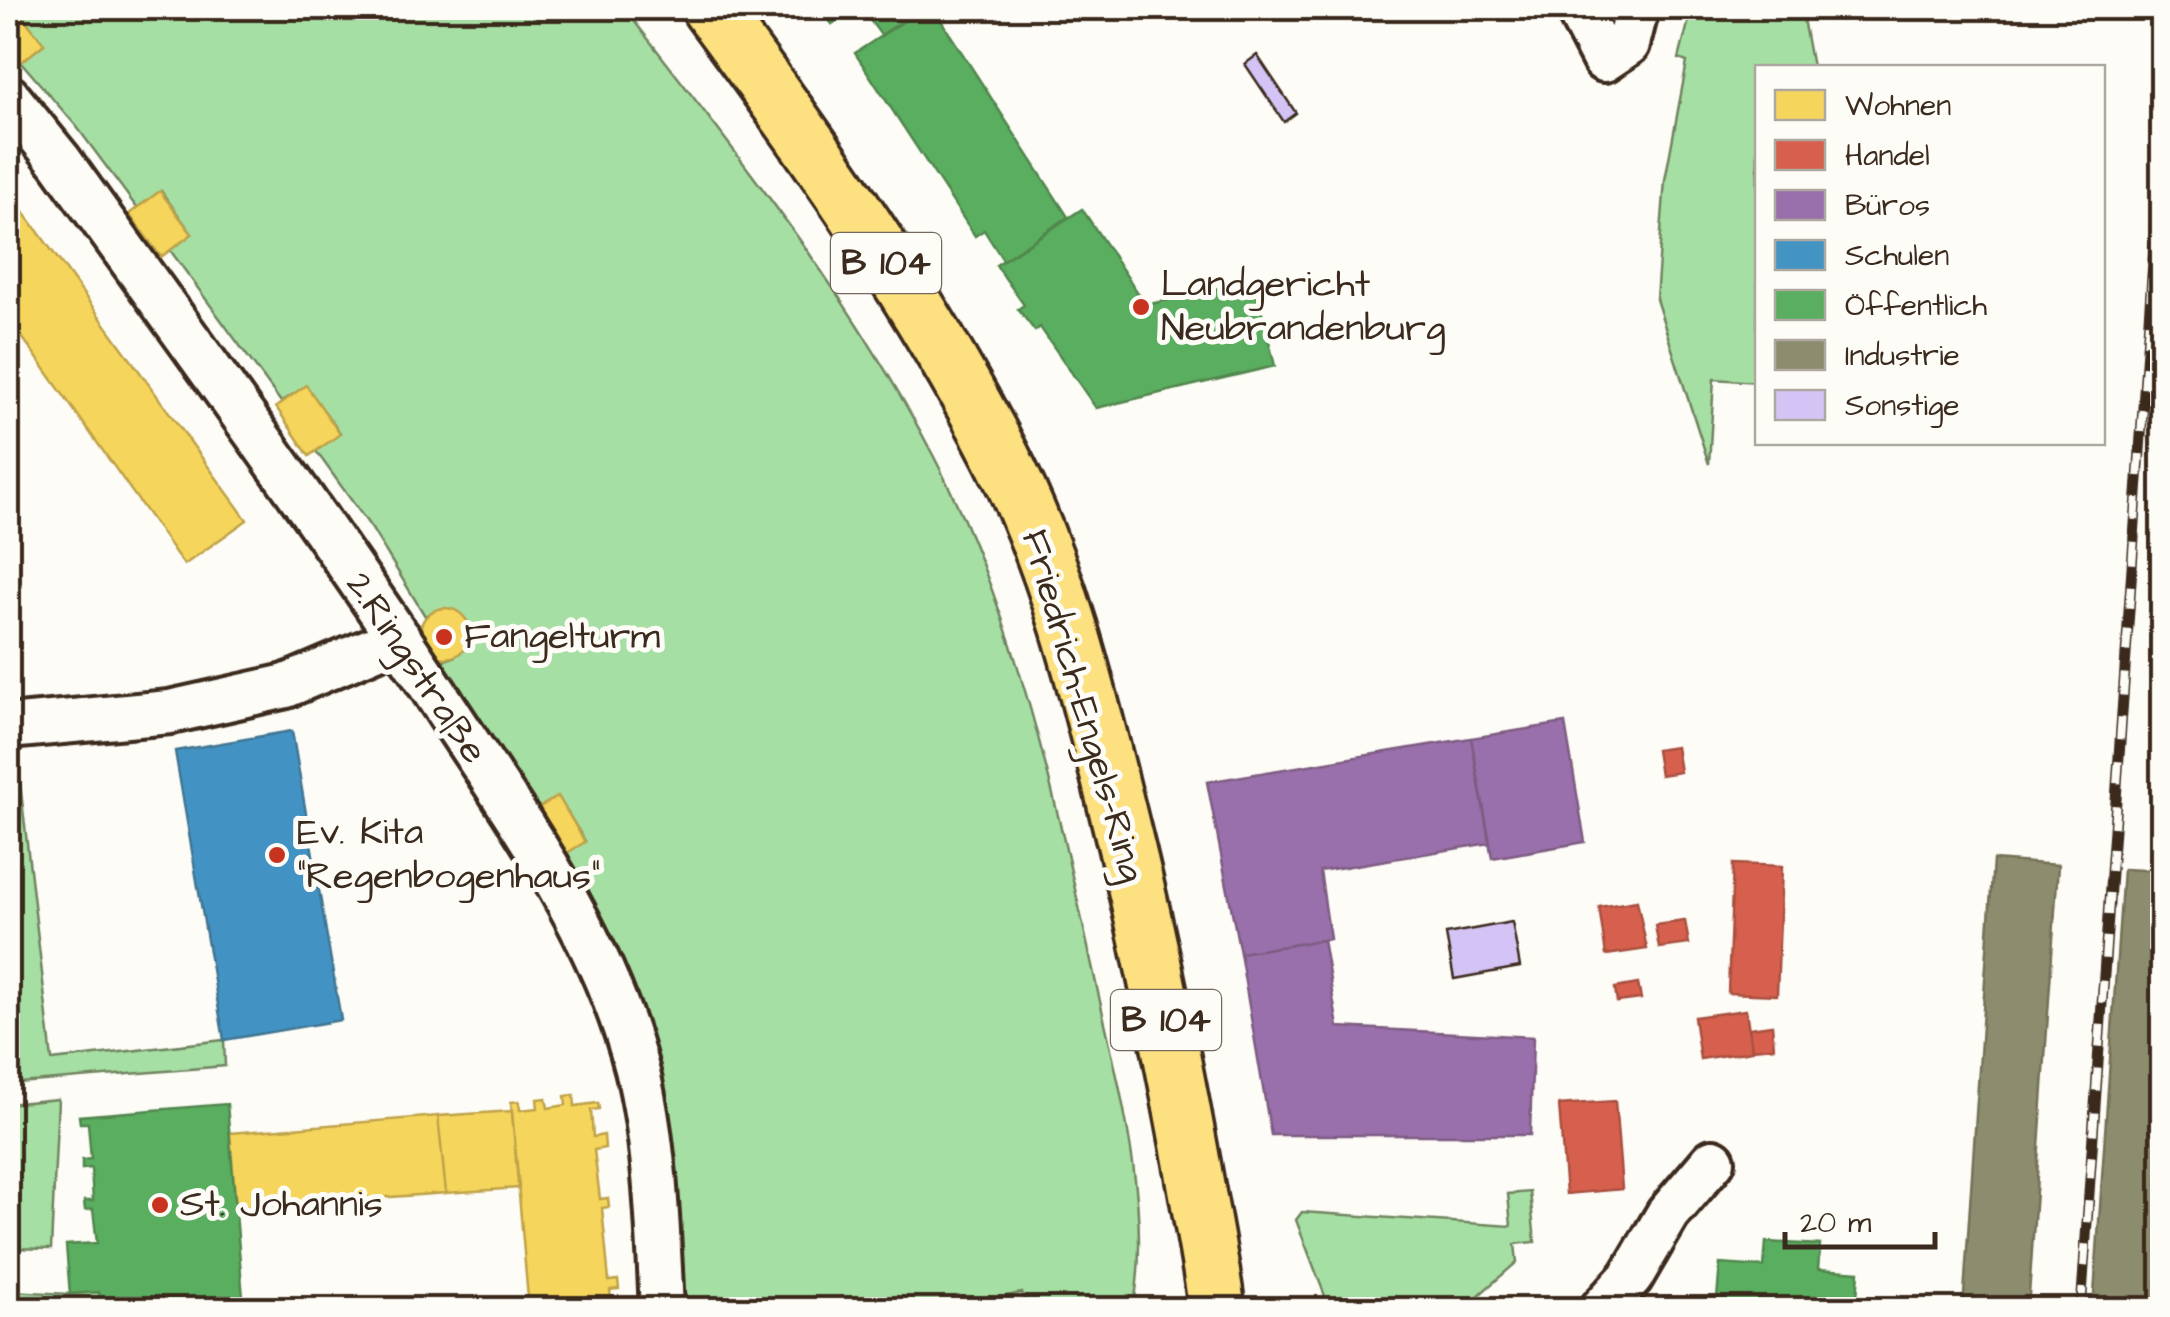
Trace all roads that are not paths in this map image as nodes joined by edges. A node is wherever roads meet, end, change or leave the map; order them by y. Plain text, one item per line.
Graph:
1 (710, 8) edge
2 (1577, 8) edge
3 (1637, 8) edge
4 (8, 97) edge
5 (399, 638) junction
6 (8, 727) edge
7 (1713, 1161) dead end
8 (662, 1310) edge
9 (1217, 1310) edge
10 (1601, 1310) edge

1 - 9 main road, Friedrich-Engels-Ring / B 104
2 - 3 street
4 - 5 street, 2.Ringstraße
5 - 6 street
5 - 8 street, 2.Ringstraße
7 - 10 street

